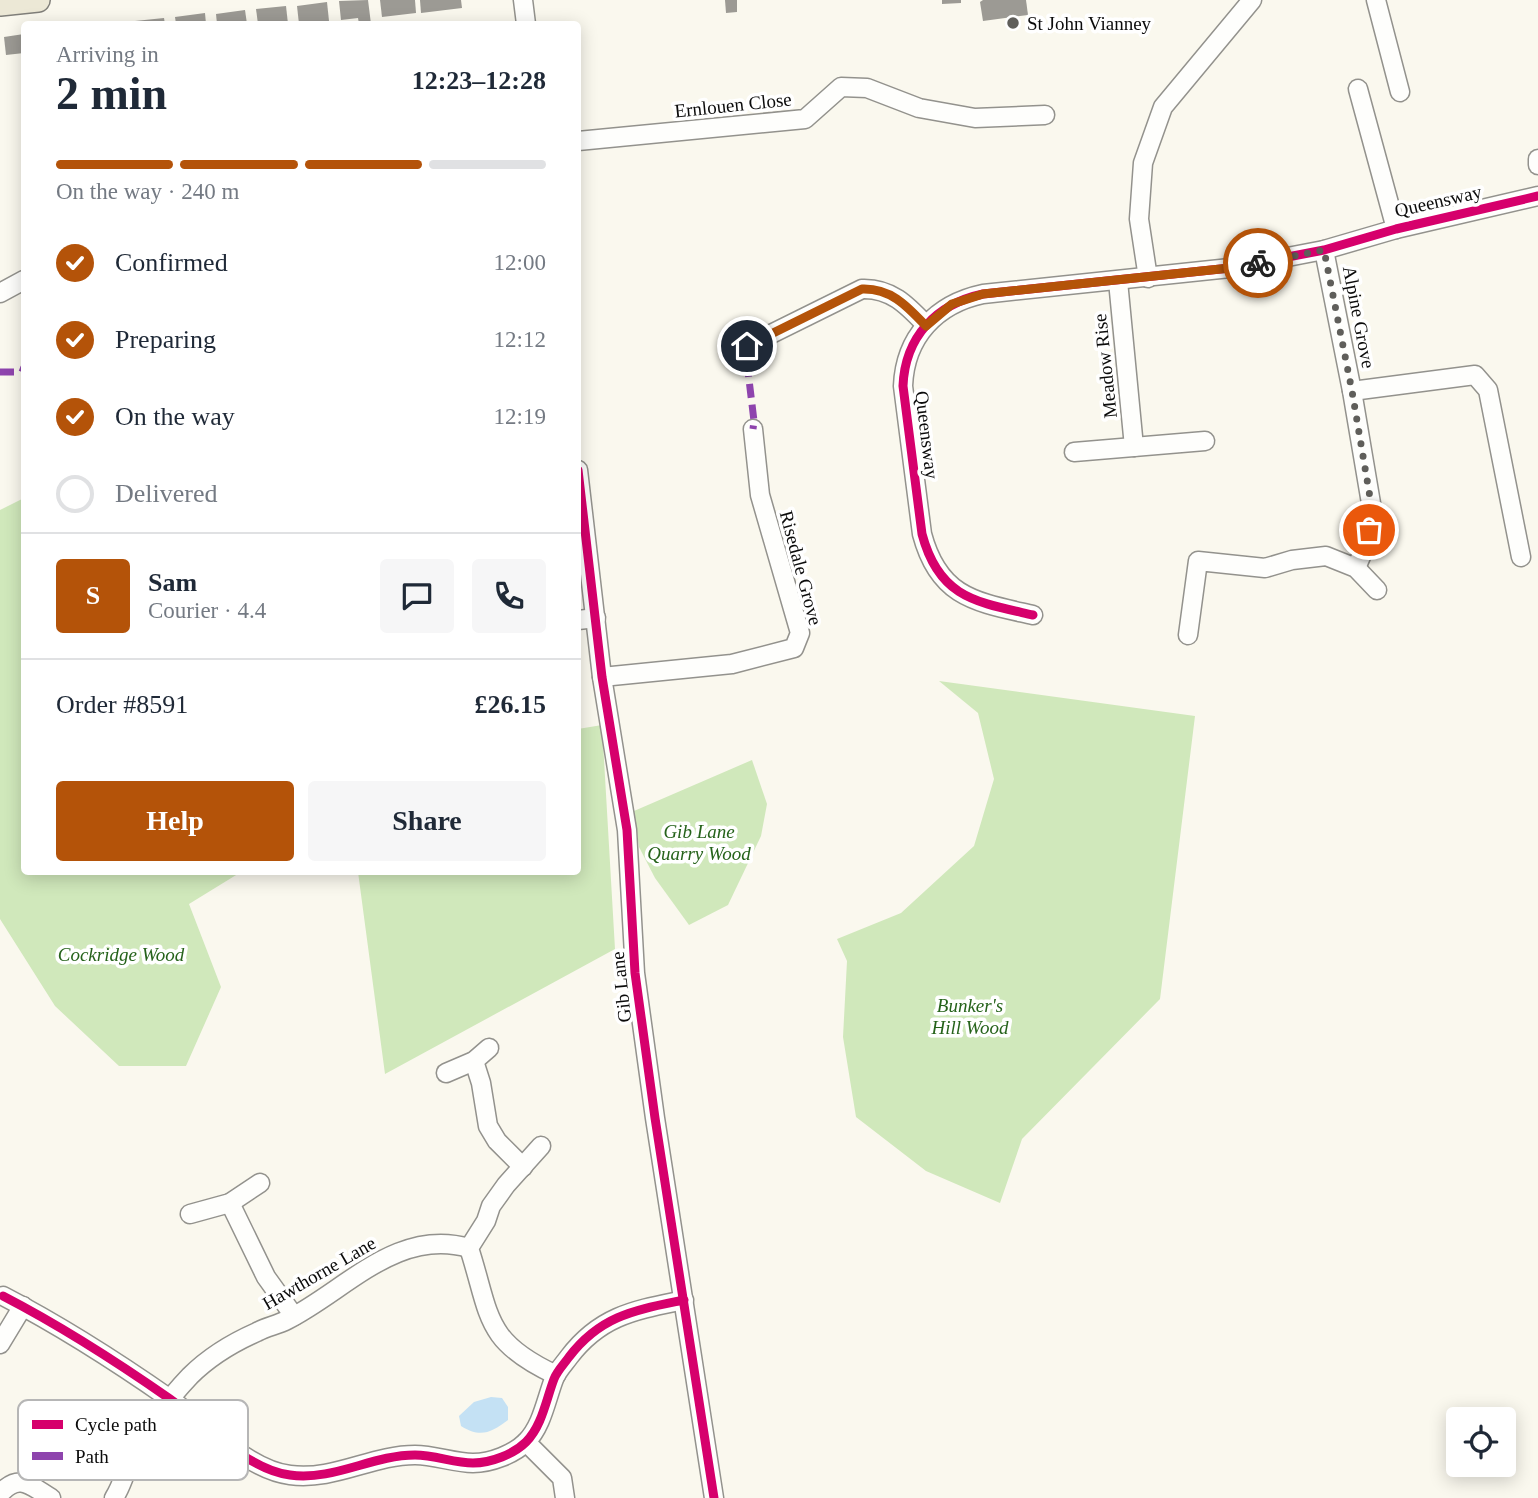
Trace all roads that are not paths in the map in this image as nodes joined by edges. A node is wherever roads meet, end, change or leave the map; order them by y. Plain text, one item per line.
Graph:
1 (38, 0) edge
2 (523, 0) edge
3 (1252, 0) edge
4 (1376, 0) edge
5 (0, 4) edge
6 (526, 21) edge
7 (1358, 89) dead end
8 (1401, 92) dead end
9 (1045, 115) dead end
10 (581, 141) edge
11 (1538, 159) edge
12 (1538, 165) edge
13 (1538, 196) edge
14 (1396, 229) junction
15 (1324, 250) junction
16 (1148, 278) junction
17 (1118, 281) junction
18 (21, 282) edge
19 (0, 293) edge
20 (926, 326) junction
21 (747, 346) dead end
22 (1352, 391) junction
23 (753, 429) dead end
24 (1205, 441) dead end
25 (1134, 447) junction
26 (1074, 452) dead end
27 (581, 495) edge
28 (1521, 557) dead end
29 (1356, 568) junction
30 (1377, 590) dead end
31 (1033, 614) dead end
32 (596, 618) junction
33 (581, 620) edge
34 (1188, 635) dead end
35 (602, 677) junction
36 (489, 1048) dead end
37 (474, 1061) junction
38 (446, 1073) dead end
39 (541, 1146) dead end
40 (523, 1167) junction
41 (260, 1183) dead end
42 (230, 1203) junction
43 (190, 1213) dead end
44 (469, 1248) junction
45 (3, 1296) dead end
46 (684, 1300) junction
47 (23, 1306) junction
48 (294, 1316) junction
49 (0, 1345) edge
50 (555, 1375) junction
51 (171, 1400) joint
52 (526, 1442) junction
53 (248, 1458) edge
54 (122, 1480) edge
55 (0, 1494) edge
56 (51, 1498) edge
57 (114, 1498) edge
58 (565, 1498) edge
59 (715, 1498) edge

1 - 5 main road
2 - 6 street
3 - 16 street
4 - 8 street
7 - 14 street
9 - 10 street, Ernlouen Close
11 - 12 street
13 - 14 street, Queensway
14 - 15 street, Queensway
15 - 16 street, Queensway
15 - 22 street, Alpine Grove
16 - 17 street, Queensway
17 - 20 street, Queensway
17 - 25 street, Meadow Rise
18 - 19 street
20 - 21 street
20 - 31 street, Queensway
22 - 28 street, Alpine Grove
22 - 29 street, Alpine Grove
23 - 35 street, Risedale Grove
24 - 25 street
25 - 26 street
27 - 32 street, Gib Lane
29 - 30 street
29 - 34 street
32 - 33 street
32 - 35 street, Gib Lane
35 - 46 street, Gib Lane
36 - 37 street
37 - 38 street
37 - 40 street
39 - 40 street
40 - 44 street
41 - 42 street
42 - 43 street
42 - 48 street
44 - 48 street, Hawthorne Lane
44 - 50 street
45 - 47 street
46 - 50 street
46 - 59 street, Gib Lane
47 - 49 street
47 - 51 street
48 - 51 street, Hawthorne Lane
50 - 52 street
52 - 53 street
52 - 58 street
54 - 57 street, Hawthorne Lane
55 - 56 street

